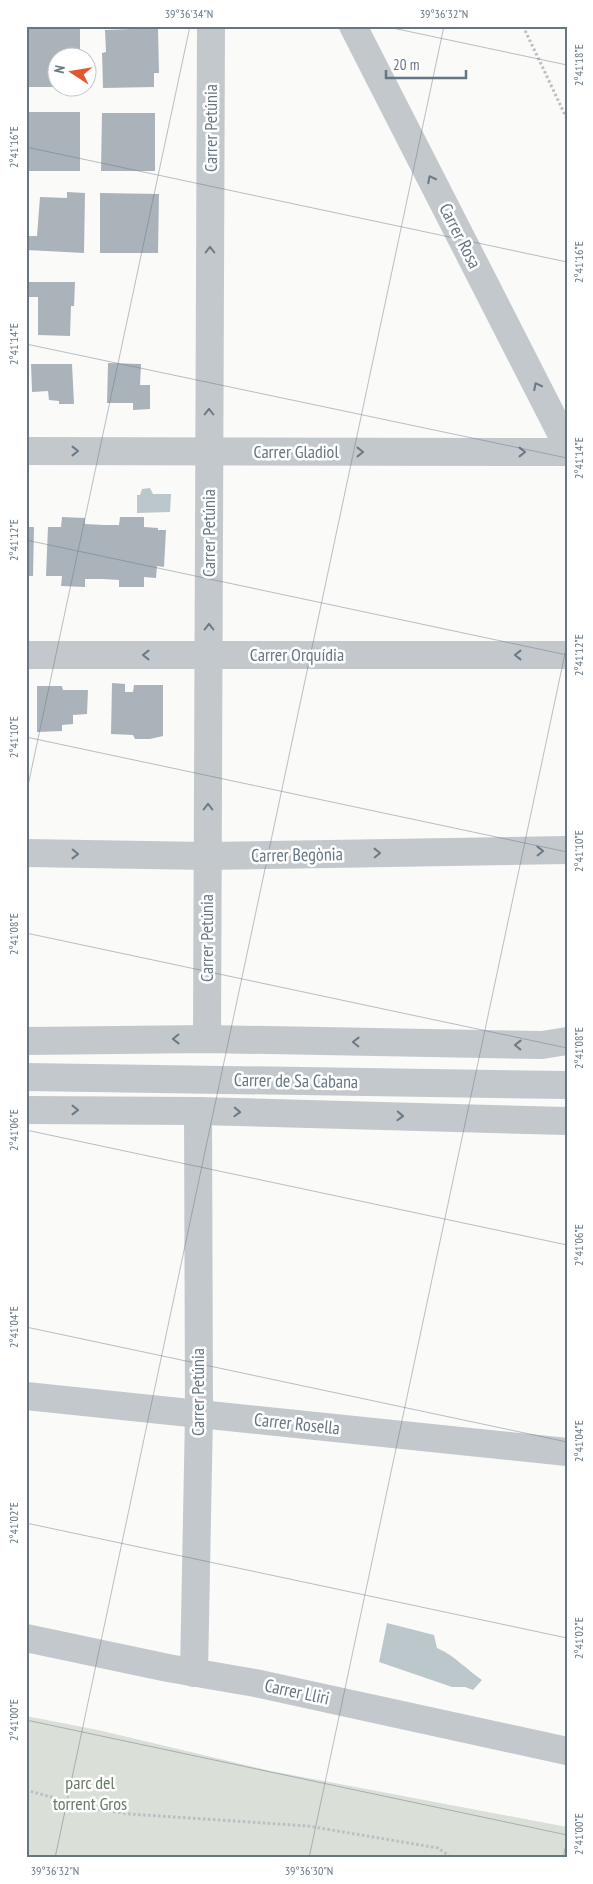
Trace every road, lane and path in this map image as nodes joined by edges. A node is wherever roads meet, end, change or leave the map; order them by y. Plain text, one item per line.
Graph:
1 (211, 26) edge
2 (353, 26) edge
3 (523, 26) edge
4 (567, 119) edge
5 (567, 445) edge
6 (26, 451) edge
7 (209, 452) junction
8 (567, 452) edge
9 (209, 654) junction
10 (26, 655) edge
11 (567, 655) edge
12 (567, 850) edge
13 (26, 853) edge
14 (208, 856) junction
15 (207, 1039) junction
16 (26, 1041) edge
17 (567, 1041) edge
18 (26, 1077) edge
19 (567, 1085) edge
20 (26, 1110) edge
21 (198, 1110) junction
22 (567, 1121) edge
23 (26, 1396) edge
24 (199, 1414) junction
25 (567, 1452) edge
26 (26, 1638) edge
27 (194, 1673) junction
28 (567, 1751) edge
29 (26, 1790) edge
30 (452, 1858) edge

7 -> 1 street, Carrer Petúnia
5 -> 2 street, Carrer Rosa
3 - 4 path
6 -> 7 street, Carrer Gladiol
7 -> 8 street, Carrer Gladiol
9 -> 7 street, Carrer Petúnia
9 -> 10 street, Carrer Orquídia
11 -> 9 street, Carrer Orquídia
14 -> 9 street, Carrer Petúnia
14 -> 12 street, Carrer Begònia
13 -> 14 street, Carrer Begònia
14 - 15 street, Carrer Petúnia
15 -> 16 street
17 -> 15 street
18 - 19 street, Carrer de Sa Cabana
20 -> 21 street
21 -> 22 street
21 - 24 street, Carrer Petúnia
23 - 24 street, Carrer Rosella
24 - 25 street, Carrer Rosella
24 - 27 street, Carrer Petúnia
26 - 27 street, Carrer Lliri
27 - 28 street, Carrer Lliri
29 - 30 path

